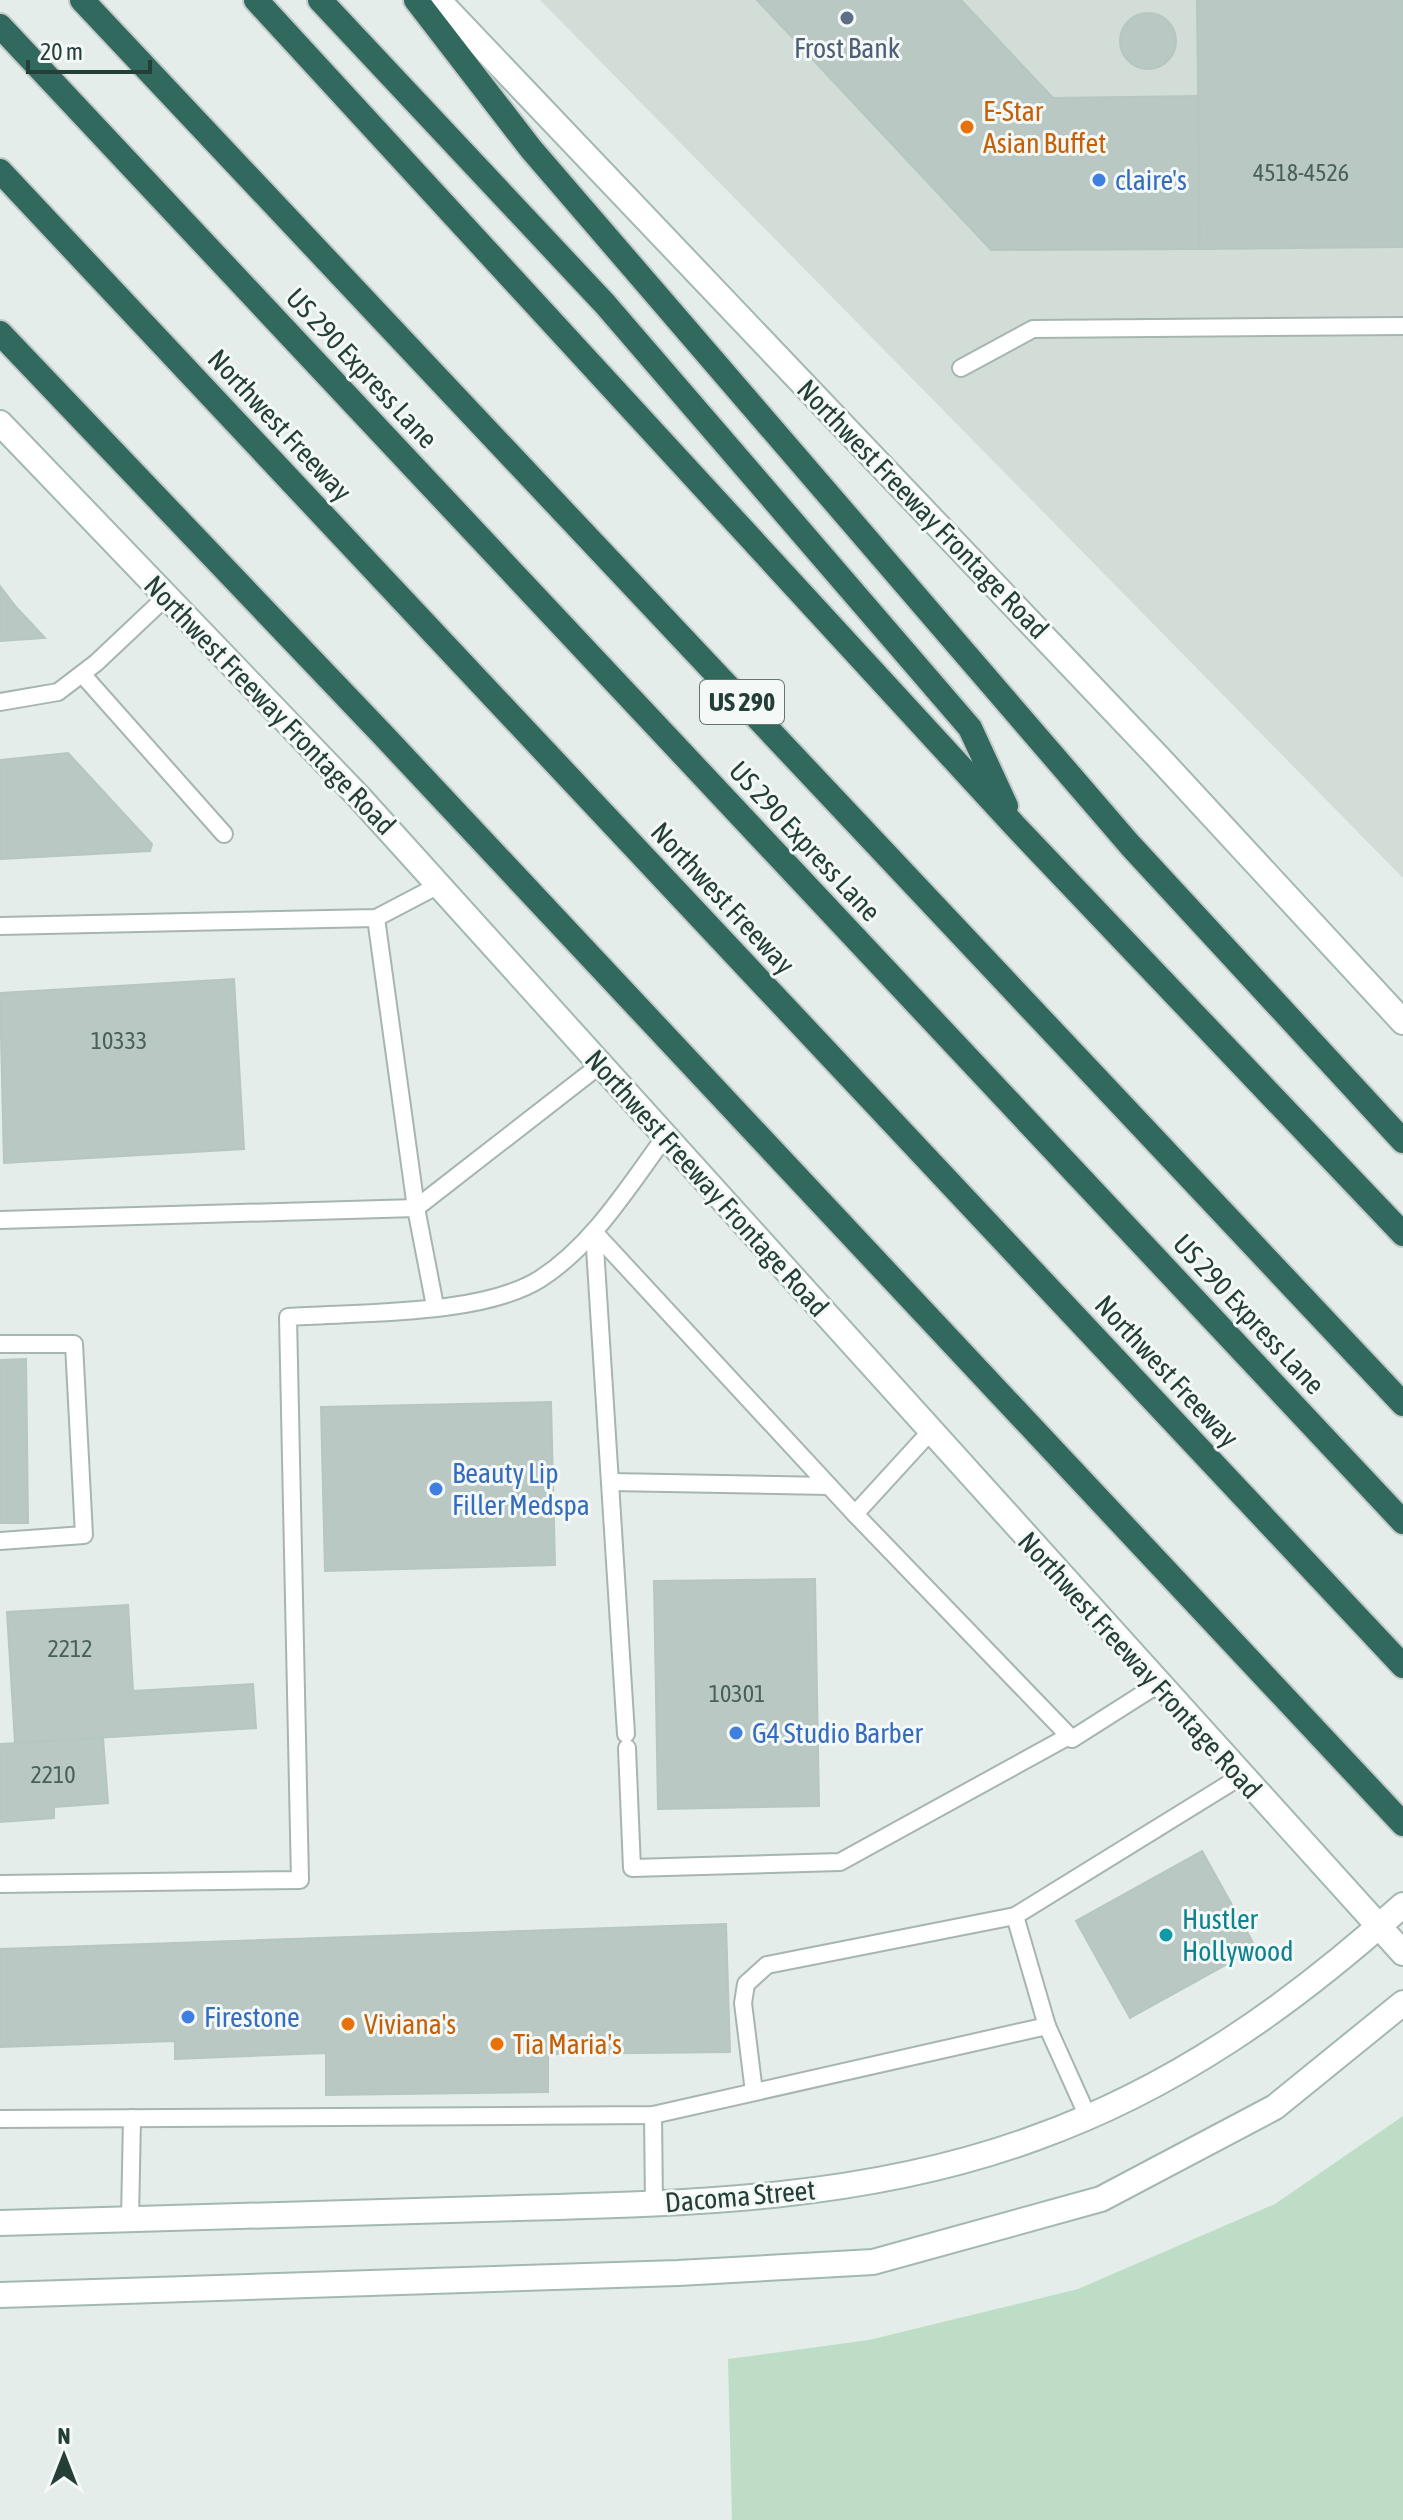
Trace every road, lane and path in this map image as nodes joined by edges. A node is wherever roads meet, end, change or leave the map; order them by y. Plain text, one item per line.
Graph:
1 (82, 0) edge
2 (256, 0) edge
3 (320, 0) edge
4 (416, 0) edge
5 (438, 0) edge
6 (0, 26) edge
7 (0, 171) edge
8 (1403, 326) edge
9 (0, 333) edge
10 (961, 368) dead end
11 (0, 423) edge
12 (167, 596) junction
13 (82, 674) junction
14 (0, 702) edge
15 (1015, 826) junction
16 (224, 834) dead end
17 (439, 885) junction
18 (376, 918) junction
19 (0, 926) edge
20 (1403, 1022) edge
21 (600, 1065) junction
22 (665, 1137) junction
23 (1403, 1141) edge
24 (416, 1208) junction
25 (0, 1220) edge
26 (594, 1232) junction
27 (1403, 1234) edge
28 (435, 1306) junction
29 (0, 1344) edge
30 (1403, 1404) edge
31 (930, 1432) junction
32 (610, 1482) junction
33 (829, 1486) junction
34 (855, 1514) junction
35 (1397, 1516) edge
36 (0, 1541) edge
37 (1403, 1666) edge
38 (1157, 1685) junction
39 (1069, 1736) junction
40 (1240, 1777) junction
41 (1403, 1824) edge
42 (0, 1884) edge
43 (1403, 1905) edge
44 (1015, 1916) junction
45 (1377, 1928) junction
46 (1403, 1953) edge
47 (1403, 2003) edge
48 (1047, 2026) junction
49 (754, 2092) junction
50 (653, 2115) junction
51 (1088, 2117) junction
52 (132, 2118) junction
53 (0, 2119) edge
54 (654, 2204) junction
55 (130, 2219) junction
56 (0, 2223) edge
57 (0, 2295) edge

1 - 30 highway, US 290
2 - 15 highway
3 - 15 highway
4 - 23 highway
5 - 20 main road, Northwest Freeway Frontage Road
6 - 35 highway, US 290 Express Lane
7 - 37 highway, Northwest Freeway
8 - 10 lane
9 - 41 highway
11 - 12 main road, Northwest Freeway Frontage Road
12 - 13 lane
12 - 17 main road, Northwest Freeway Frontage Road
13 - 14 lane
13 - 16 lane
15 - 27 highway
17 - 18 lane
17 - 21 main road, Northwest Freeway Frontage Road
18 - 19 lane
18 - 24 lane
21 - 22 main road, Northwest Freeway Frontage Road
21 - 24 lane
22 - 26 lane
22 - 31 main road, Northwest Freeway Frontage Road
24 - 25 lane
24 - 28 lane
26 - 28 lane
26 - 32 lane
26 - 33 lane
28 - 42 lane
29 - 36 lane
31 - 34 lane
31 - 38 main road, Northwest Freeway Frontage Road
32 - 33 lane
32 - 39 lane
33 - 34 lane
34 - 39 lane
38 - 39 lane
38 - 40 main road, Northwest Freeway Frontage Road
40 - 44 lane
40 - 45 main road, Northwest Freeway Frontage Road
43 - 45 main road, Dacoma Street
44 - 48 lane
44 - 49 lane
45 - 46 main road, Northwest Freeway Frontage Road
45 - 51 main road, Dacoma Street
47 - 57 main road
48 - 49 lane
48 - 51 lane
49 - 50 lane
50 - 52 lane
50 - 54 lane
51 - 54 main road, Dacoma Street
52 - 53 lane
52 - 55 lane
54 - 55 main road, Dacoma Street
55 - 56 main road, Dacoma Street

